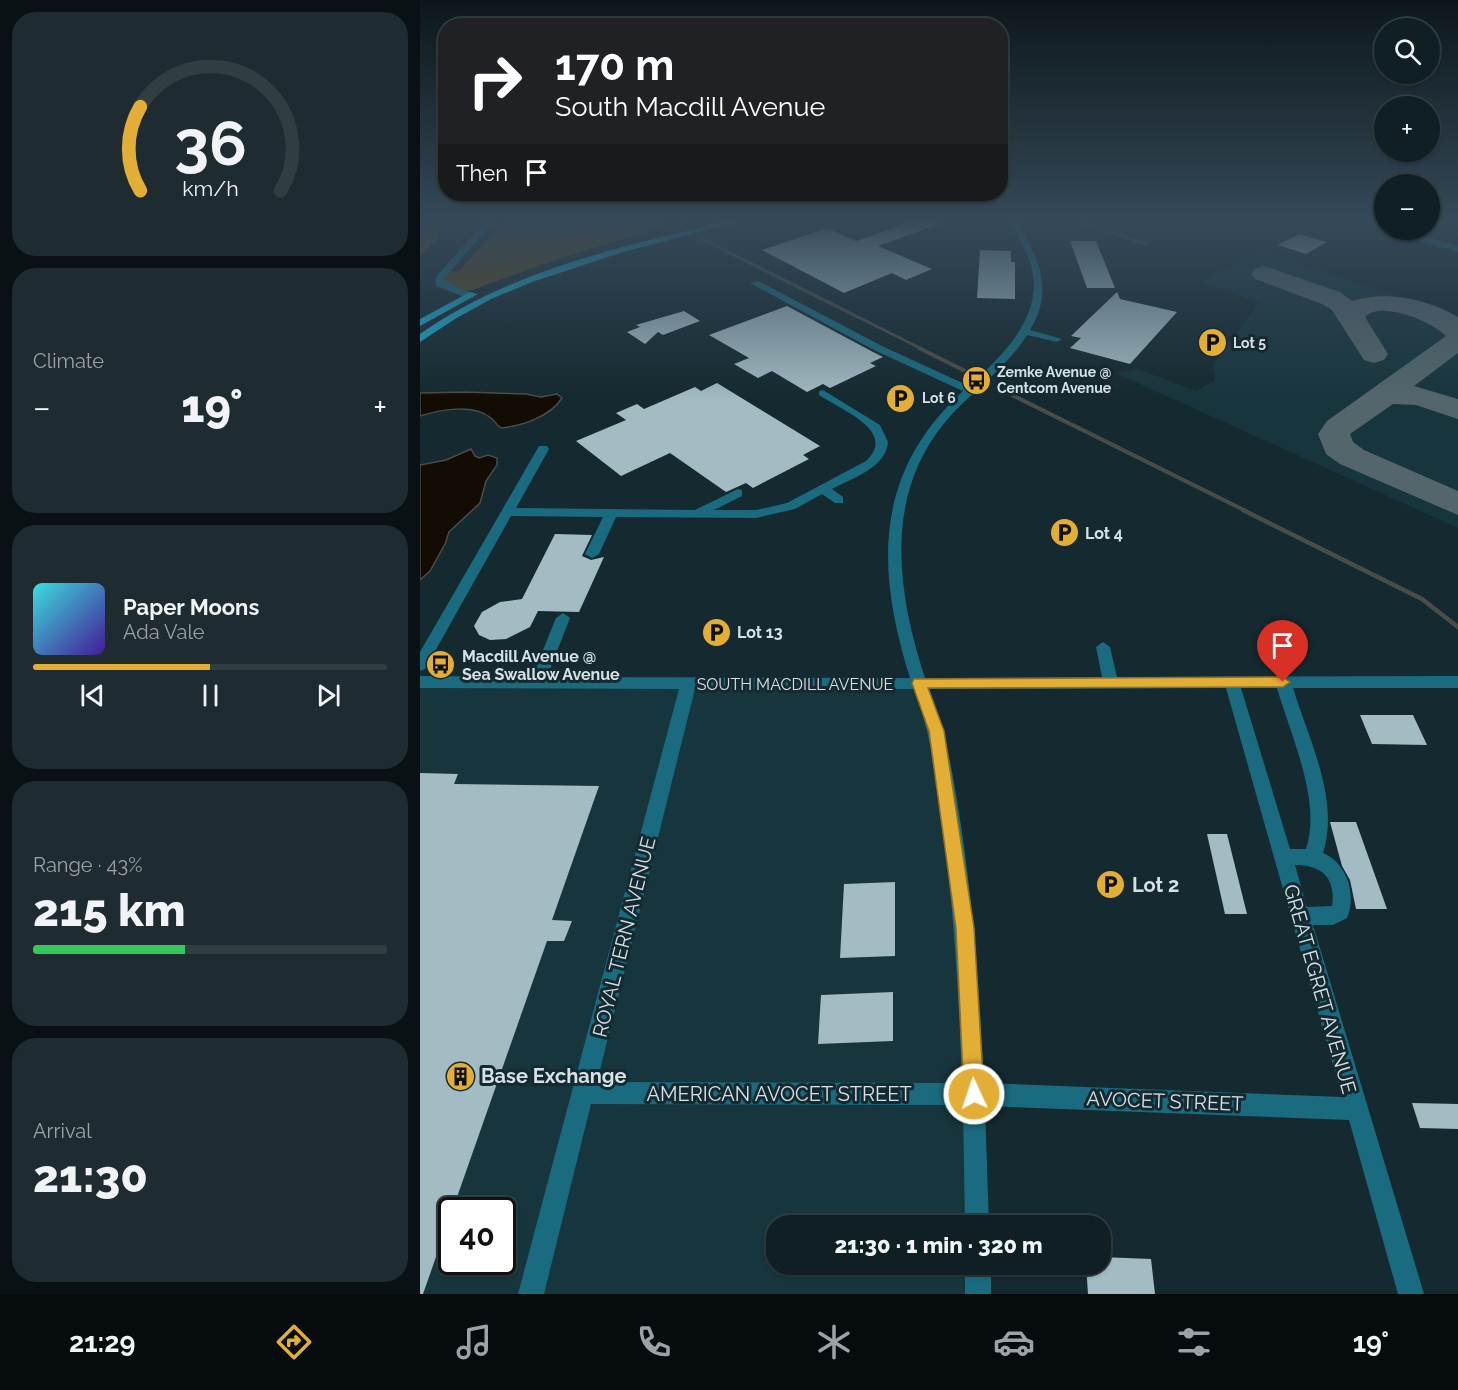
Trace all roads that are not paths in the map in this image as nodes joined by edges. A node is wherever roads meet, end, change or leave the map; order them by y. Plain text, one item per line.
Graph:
1 (438, 280) edge
2 (513, 280) edge
3 (533, 280) edge
4 (1038, 280) edge
5 (755, 283) dead end
6 (470, 296) junction
7 (420, 323) edge
8 (1024, 331) junction
9 (420, 339) edge
10 (1057, 339) dead end
11 (971, 391) junction
12 (823, 393) dead end
13 (842, 405) junction
14 (830, 412) dead end
15 (543, 448) dead end
16 (823, 489) junction
17 (738, 493) dead end
18 (839, 500) dead end
19 (507, 512) junction
20 (700, 512) junction
21 (611, 514) junction
22 (592, 554) dead end
23 (563, 618) dead end
24 (1104, 647) dead end
25 (420, 665) edge
26 (420, 682) edge
27 (1283, 682) junction
28 (1458, 682) edge
29 (537, 683) junction
30 (919, 683) junction
31 (1111, 683) junction
32 (1232, 683) junction
33 (688, 684) junction
34 (1313, 856) junction
35 (1282, 857) junction
36 (1299, 916) junction
37 (584, 1093) junction
38 (974, 1094) junction
39 (1355, 1109) junction
40 (977, 1215) edge
41 (978, 1275) edge
42 (531, 1294) edge
43 (978, 1294) edge
44 (1411, 1294) edge

1 - 6 street
2 - 6 main road
3 - 9 main road
4 - 8 street
5 - 11 street
6 - 7 main road
8 - 10 street
8 - 11 street
11 - 30 street
12 - 13 street
13 - 14 street
13 - 16 street
15 - 19 street
16 - 18 street
16 - 20 street
17 - 20 street
19 - 21 street
19 - 25 street
20 - 21 street
21 - 22 street
23 - 29 street
24 - 31 street
26 - 29 street, SOUTH MACDILL AVENUE
27 - 28 street, SOUTH MACDILL AVENUE
27 - 32 street, SOUTH MACDILL AVENUE
27 - 34 street
29 - 33 street, SOUTH MACDILL AVENUE
30 - 31 street, SOUTH MACDILL AVENUE
30 - 33 street, SOUTH MACDILL AVENUE
30 - 38 street
31 - 32 street, SOUTH MACDILL AVENUE
32 - 35 street, GREAT EGRET AVENUE
33 - 37 street, ROYAL TERN AVENUE
34 - 35 street
34 - 36 street
35 - 36 street, GREAT EGRET AVENUE
36 - 39 street, GREAT EGRET AVENUE
37 - 38 street, AMERICAN AVOCET STREET
37 - 42 street, ROYAL TERN AVENUE
38 - 39 street, AVOCET STREET
38 - 40 street
39 - 44 street, GREAT EGRET AVENUE
41 - 43 street

